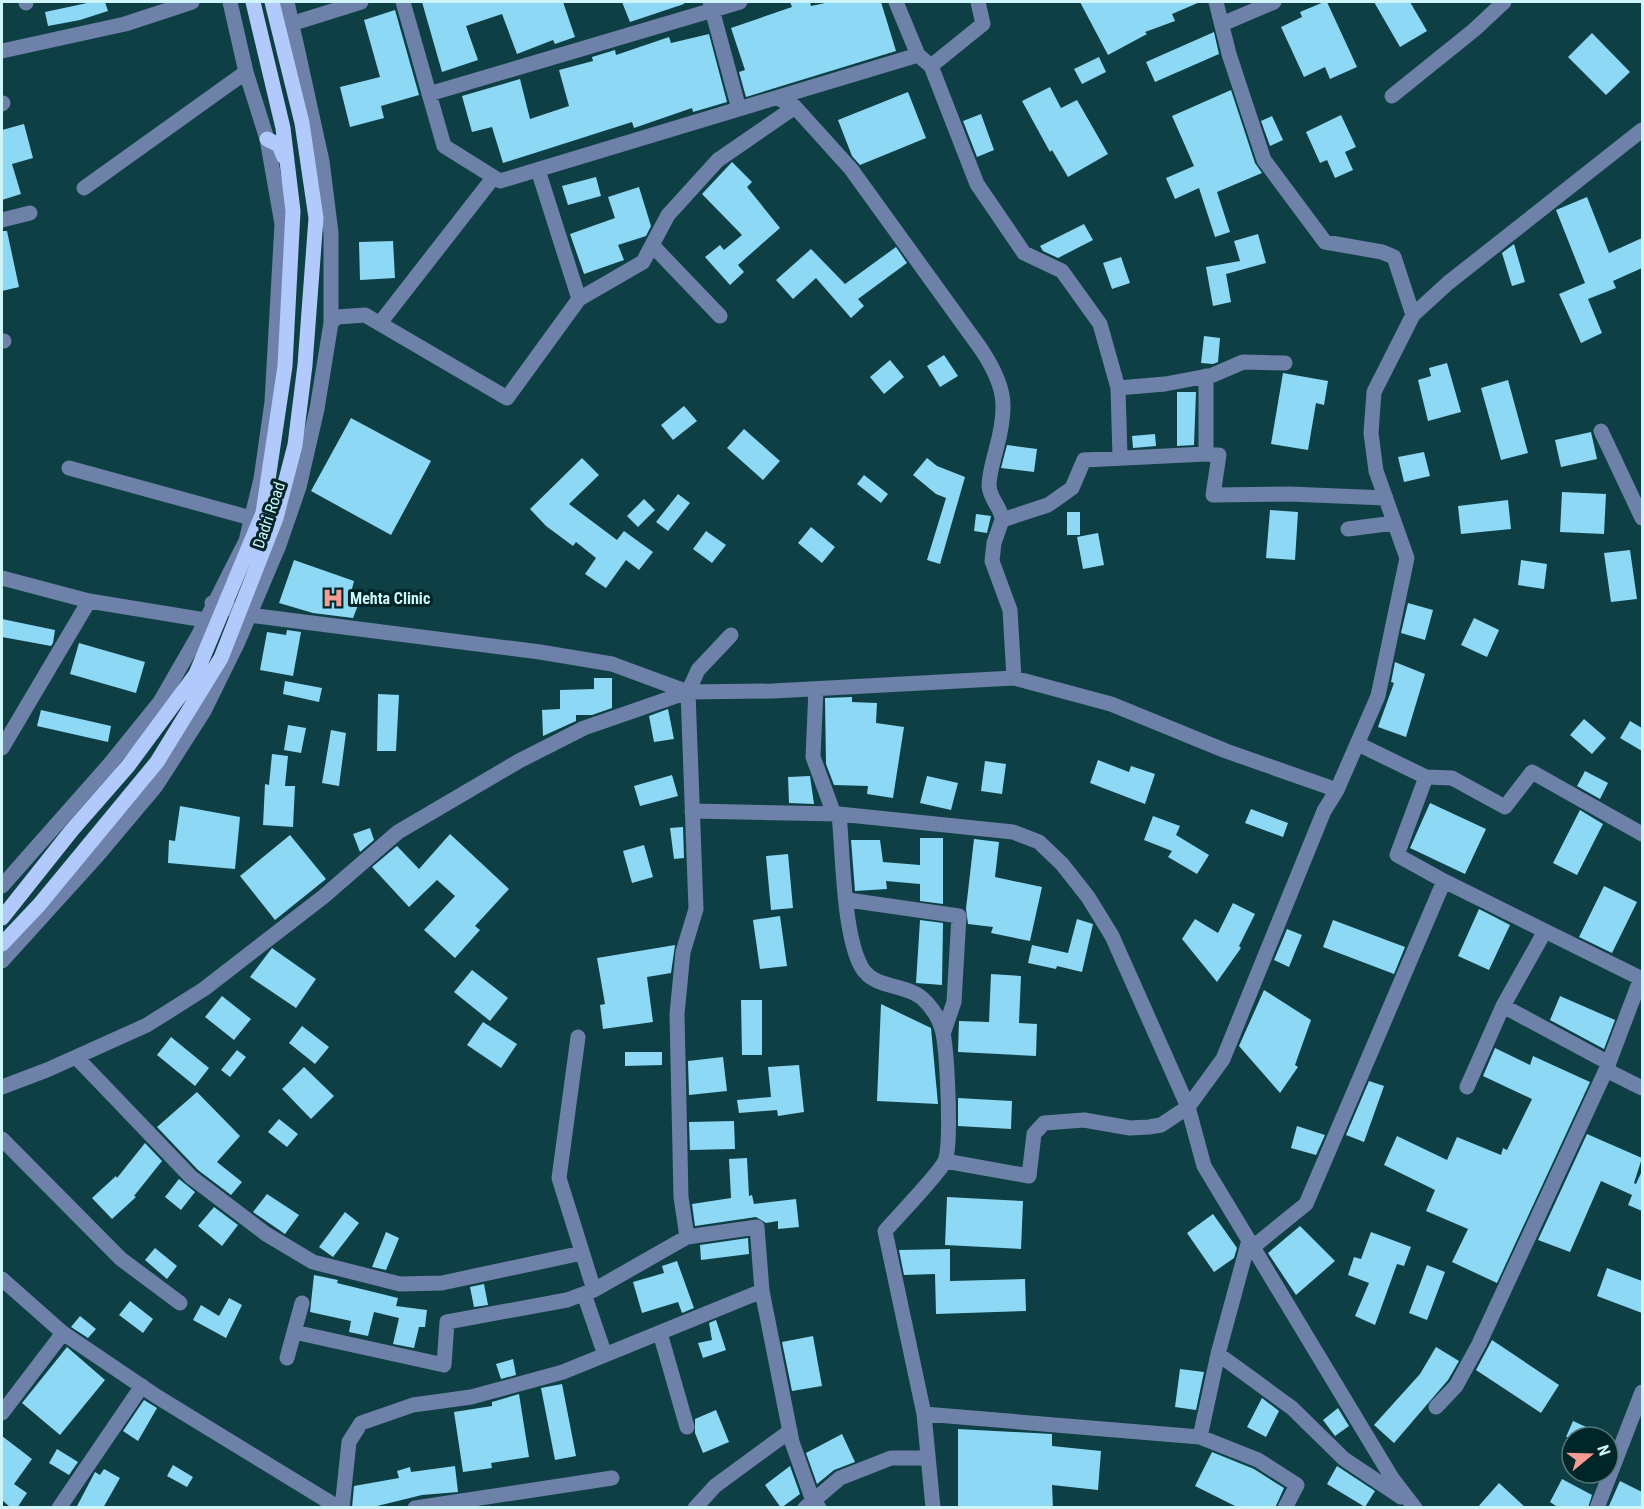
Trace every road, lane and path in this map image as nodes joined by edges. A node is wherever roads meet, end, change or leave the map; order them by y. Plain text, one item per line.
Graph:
1 (192, 2) edge
2 (230, 2) edge
3 (253, 2) edge
4 (272, 2) edge
5 (287, 2) edge
6 (361, 2) edge
7 (403, 2) edge
8 (740, 2) edge
9 (897, 2) edge
10 (978, 2) edge
11 (1216, 2) edge
12 (1274, 2) edge
13 (1504, 2) edge
14 (711, 6) edge
15 (294, 23) junction
16 (1222, 24) junction
17 (2, 51) edge
18 (918, 55) junction
19 (931, 66) junction
20 (246, 72) junction
21 (429, 94) junction
22 (1392, 96) dead end
23 (778, 98) junction
24 (795, 107) junction
25 (739, 109) junction
26 (1642, 130) edge
27 (267, 139) junction
28 (322, 160) junction
29 (538, 170) junction
30 (493, 178) junction
31 (84, 188) dead end
32 (30, 213) dead end
33 (2, 220) edge
34 (652, 245) junction
35 (579, 299) junction
36 (1413, 315) junction
37 (720, 316) dead end
38 (331, 323) junction
39 (380, 323) junction
40 (1286, 363) dead end
41 (1206, 376) junction
42 (1118, 388) junction
43 (1601, 431) dead end
44 (1206, 454) junction
45 (1120, 457) junction
46 (69, 468) dead end
47 (1386, 498) junction
48 (251, 518) junction
49 (1642, 518) edge
50 (1002, 520) junction
51 (1394, 522) junction
52 (1348, 529) dead end
53 (2, 578) edge
54 (89, 601) junction
55 (212, 603) junction
56 (249, 615) junction
57 (205, 620) junction
58 (731, 634) dead end
59 (1014, 678) junction
60 (816, 689) junction
61 (688, 692) junction
62 (1358, 744) junction
63 (2, 748) edge
64 (1426, 777) junction
65 (1338, 790) junction
66 (692, 811) junction
67 (837, 814) junction
68 (1642, 834) edge
69 (1444, 881) junction
70 (2, 886) edge
71 (848, 900) junction
72 (2, 918) edge
73 (1545, 931) junction
74 (2, 944) edge
75 (2, 961) edge
76 (1642, 978) edge
77 (1503, 1006) junction
78 (943, 1034) junction
79 (578, 1037) dead end
80 (76, 1057) junction
81 (1608, 1067) junction
82 (2, 1087) edge
83 (1467, 1087) dead end
84 (1642, 1088) edge
85 (1188, 1107) junction
86 (2, 1139) edge
87 (945, 1161) junction
88 (687, 1237) junction
89 (1251, 1244) junction
90 (582, 1253) junction
91 (2, 1279) edge
92 (762, 1291) junction
93 (589, 1292) junction
94 (180, 1303) dead end
95 (302, 1303) dead end
96 (294, 1332) junction
97 (63, 1333) junction
98 (660, 1333) junction
99 (1218, 1354) junction
100 (605, 1355) junction
101 (287, 1358) dead end
102 (142, 1386) junction
103 (1642, 1392) edge
104 (1436, 1407) dead end
105 (2, 1413) edge
106 (924, 1414) junction
107 (687, 1427) dead end
108 (790, 1431) junction
109 (1200, 1437) junction
110 (928, 1458) junction
111 (612, 1478) dead end
112 (1400, 1499) edge
113 (812, 1505) edge
114 (58, 1508) edge
115 (340, 1508) edge
116 (415, 1508) edge
117 (695, 1508) edge
118 (933, 1508) edge
119 (1285, 1508) edge
120 (1415, 1508) edge
121 (1597, 1508) edge

1 - 17 street
2 - 20 street, Dadri Road
3 - 72 main road
4 - 74 main road
5 - 15 street, Dadri Road
6 - 15 street
7 - 21 street
8 - 14 street
9 - 18 street
10 - 19 street
11 - 16 street
12 - 16 street
13 - 22 street
14 - 21 street
14 - 25 street
15 - 28 street, Dadri Road
16 - 36 street
18 - 19 street
18 - 23 street
19 - 42 street
20 - 27 street, Dadri Road
20 - 31 street
21 - 30 street
23 - 24 street
23 - 25 street
24 - 34 street
24 - 50 street
25 - 29 street
26 - 36 street
27 - 28 main road
27 - 48 street, Dadri Road
28 - 38 street, Dadri Road
29 - 30 street
29 - 35 street
30 - 39 street
32 - 33 street
34 - 35 street
34 - 37 street
35 - 39 street
36 - 47 street
38 - 39 street
38 - 56 street, Dadri Road
40 - 41 street
41 - 42 street
41 - 44 street
42 - 45 street
43 - 49 street
44 - 45 street
44 - 47 street
45 - 50 street
46 - 48 street
47 - 51 street
48 - 55 street, Dadri Road
50 - 59 street
51 - 52 street
51 - 62 street
53 - 54 street
54 - 57 street
54 - 63 street
55 - 56 street
55 - 57 street, Dadri Road
56 - 61 street
56 - 75 street, Dadri Road
57 - 70 street, Dadri Road
58 - 61 street
59 - 60 street
59 - 65 street
60 - 61 street
60 - 67 street
61 - 66 street
61 - 80 street
62 - 64 street
62 - 65 street
64 - 68 street
64 - 69 street
65 - 85 street
66 - 67 street
66 - 88 street
67 - 71 street
67 - 85 street
69 - 73 street
69 - 89 street
71 - 78 street
71 - 78 street
73 - 76 street
73 - 77 street
76 - 81 street
77 - 81 street
77 - 83 street
78 - 87 street
79 - 90 street
80 - 82 street
80 - 90 street
81 - 84 street
81 - 104 street
85 - 87 street
85 - 89 street
86 - 94 street
87 - 106 street
88 - 92 street
88 - 93 street
89 - 99 street
89 - 112 street
90 - 93 street
91 - 97 street
92 - 98 street
92 - 108 street
93 - 96 street
93 - 100 street
95 - 96 street
96 - 101 street
97 - 102 street
97 - 105 street
98 - 100 street
98 - 107 street
99 - 109 street
99 - 112 street
100 - 115 street
102 - 114 street
102 - 115 street
103 - 121 street
106 - 109 street
106 - 110 street
108 - 113 street
108 - 117 street
109 - 119 street
110 - 113 street
110 - 118 street
111 - 116 street
112 - 120 street

